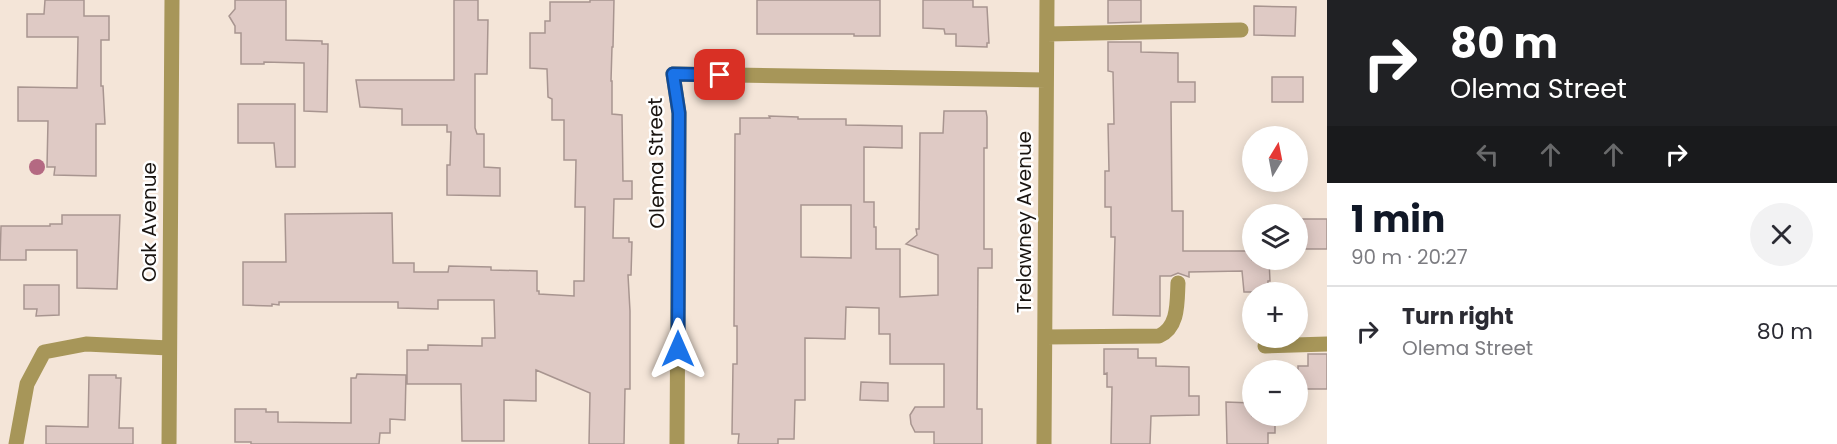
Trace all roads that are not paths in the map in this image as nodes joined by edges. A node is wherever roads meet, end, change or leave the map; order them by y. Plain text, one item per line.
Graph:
1 (172, 0) edge
2 (1047, 0) edge
3 (1241, 30) dead end
4 (1047, 34) junction
5 (1046, 80) junction
6 (1178, 283) dead end
7 (1045, 337) junction
8 (1327, 344) edge
9 (1308, 345) edge
10 (169, 348) junction
11 (16, 444) edge
12 (169, 444) edge
13 (677, 444) edge
14 (1044, 444) edge

1 - 10 street, Oak Avenue
2 - 4 street, Trelawney Avenue
3 - 4 street
4 - 5 street, Trelawney Avenue
5 - 7 street, Trelawney Avenue
5 - 13 street, Olema Street
6 - 7 street
7 - 14 street, Trelawney Avenue
8 - 9 street
10 - 11 street
10 - 12 street, Oak Avenue

